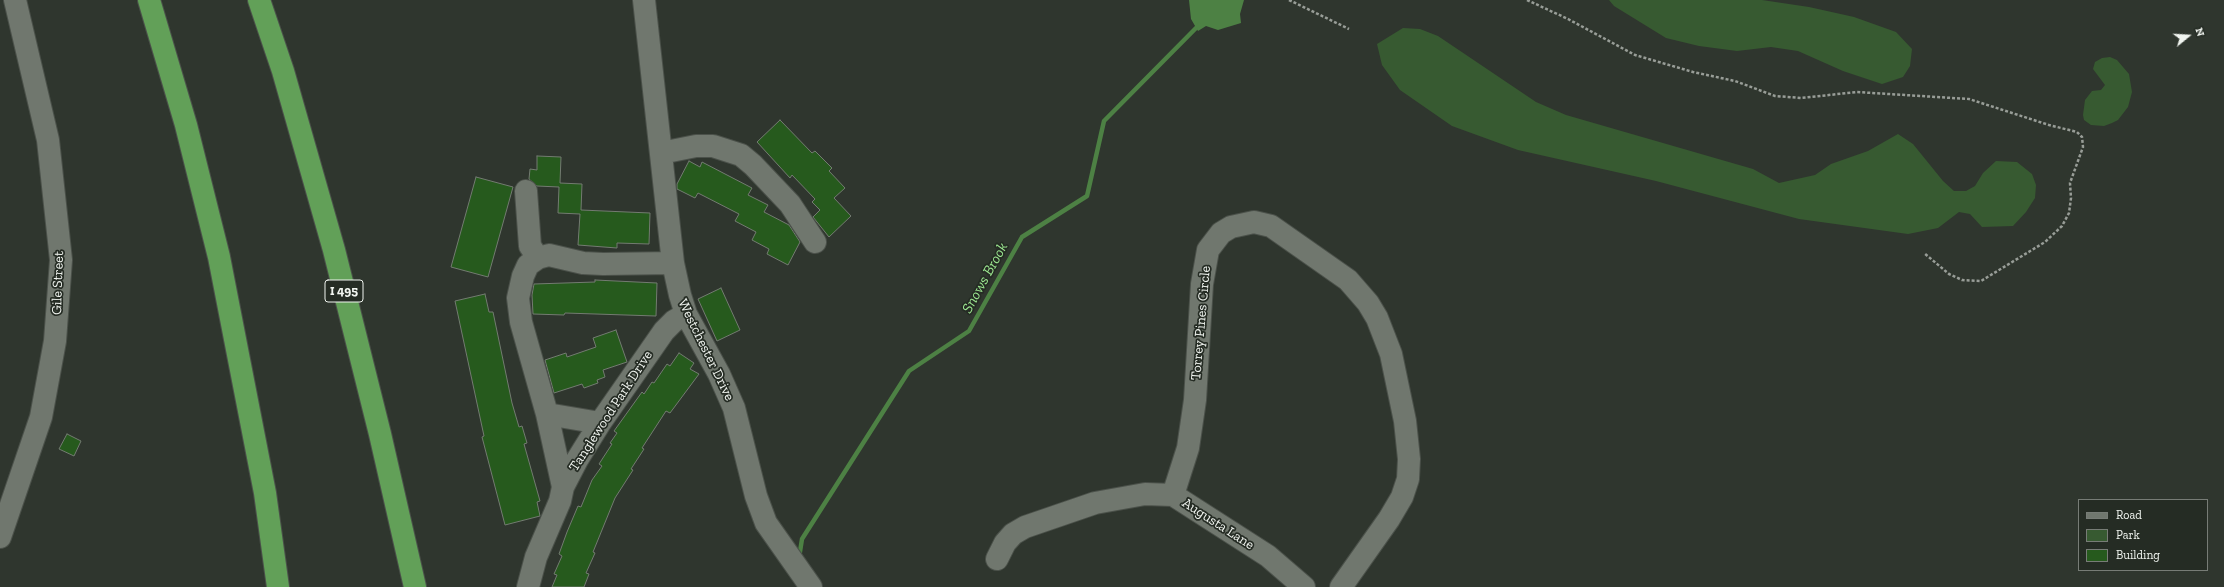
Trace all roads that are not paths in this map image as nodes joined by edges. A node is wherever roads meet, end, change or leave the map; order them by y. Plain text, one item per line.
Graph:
1 (15, 0) edge
2 (149, 0) edge
3 (259, 0) edge
4 (644, 0) edge
5 (661, 153) junction
6 (526, 191) dead end
7 (815, 242) dead end
8 (538, 258) junction
9 (674, 263) junction
10 (686, 314) junction
11 (547, 414) junction
12 (600, 423) junction
13 (563, 487) junction
14 (1173, 495) junction
15 (0, 537) edge
16 (997, 559) dead end
17 (278, 587) edge
18 (415, 587) edge
19 (528, 587) edge
20 (811, 587) edge
21 (1304, 587) edge
22 (1340, 587) edge

1 - 15 street, Gile Street
2 - 17 highway
3 - 18 highway, I 495
4 - 5 street, Westchester Drive
5 - 7 street
5 - 9 street, Westchester Drive
6 - 8 street
8 - 9 street
8 - 11 street
9 - 10 street, Westchester Drive
10 - 12 street, Tanglewood Park Drive
10 - 20 street, Westchester Drive
11 - 12 street
11 - 13 street
12 - 13 street, Tanglewood Park Drive
13 - 19 street, Tanglewood Park Drive
14 - 16 street, Augusta Lane
14 - 21 street, Augusta Lane
14 - 22 street, Torrey Pines Circle

